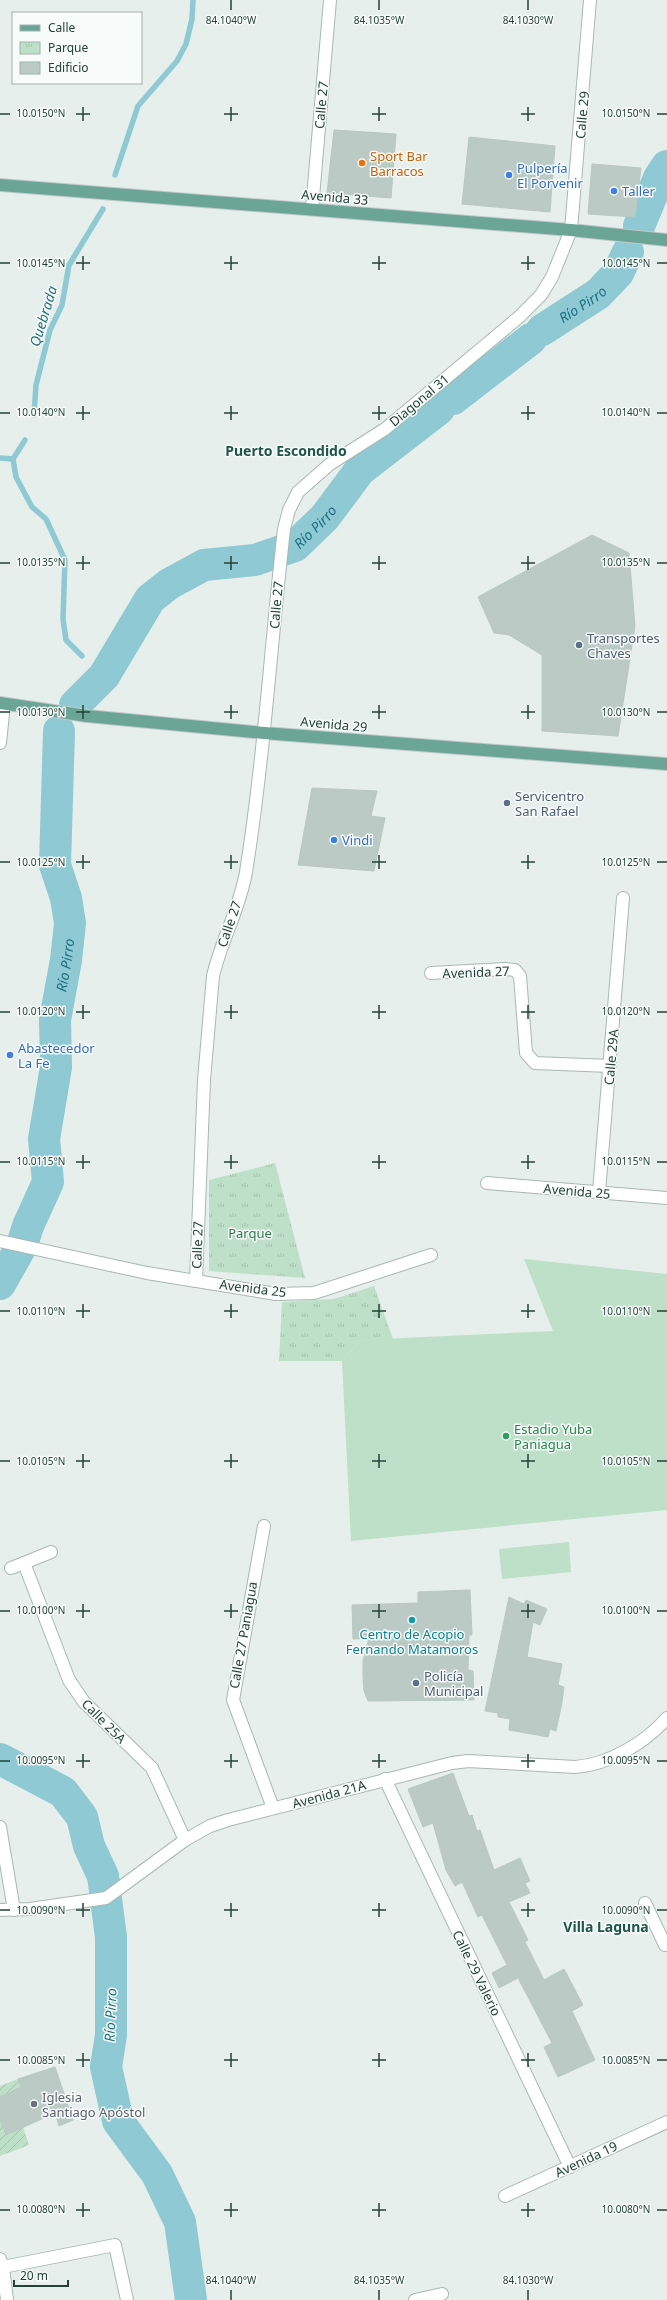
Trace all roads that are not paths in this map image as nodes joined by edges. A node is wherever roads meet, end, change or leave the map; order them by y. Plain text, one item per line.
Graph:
1 (330, 0) edge
2 (590, 0) edge
3 (0, 185) edge
4 (312, 209) junction
5 (571, 230) junction
6 (667, 240) edge
7 (280, 569) joint
8 (2, 703) edge
9 (264, 732) junction
10 (0, 743) edge
11 (667, 764) edge
12 (624, 898) dead end
13 (430, 973) dead end
14 (610, 1066) junction
15 (487, 1183) dead end
16 (599, 1192) junction
17 (667, 1198) edge
18 (0, 1242) edge
19 (431, 1255) dead end
20 (196, 1280) junction
21 (264, 1526) dead end
22 (51, 1552) dead end
23 (24, 1563) junction
24 (11, 1568) dead end
25 (667, 1718) edge
26 (385, 1779) junction
27 (273, 1808) junction
28 (0, 1826) edge
29 (185, 1840) junction
30 (645, 1903) dead end
31 (0, 1910) edge
32 (14, 1910) junction
33 (666, 1946) edge
34 (667, 2122) edge
35 (570, 2167) junction
36 (505, 2196) dead end
37 (2, 2263) edge
38 (442, 2294) dead end
39 (7, 2300) edge
40 (127, 2300) edge
41 (415, 2300) edge

1 - 4 street, Calle 27
2 - 5 street, Calle 29
3 - 4 main road, Avenida 33
4 - 5 main road, Avenida 33
5 - 6 main road, Avenida 33
5 - 7 street, Diagonal 31
7 - 9 street, Calle 27
8 - 9 main road, Avenida 29
8 - 10 street
9 - 11 main road, Avenida 29
9 - 20 street, Calle 27
12 - 14 street, Calle 29A
13 - 14 street, Avenida 27
14 - 16 street, Calle 29A
15 - 16 street, Avenida 25
16 - 17 street, Avenida 25
18 - 20 street, Avenida 25
19 - 20 street, Avenida 25
21 - 27 street, Calle 27 Paniagua
22 - 23 street
23 - 24 street
23 - 29 street, Calle 25A
25 - 26 street, Avenida 21A
26 - 27 street, Avenida 21A
26 - 35 street, Calle 29 Valerio
27 - 29 street, Avenida 21A
28 - 32 street
29 - 32 street, Avenida 21A
30 - 33 street
31 - 32 street, Avenida 21A
34 - 35 street, Avenida 19
35 - 36 street, Avenida 19
37 - 39 street
37 - 40 street
38 - 41 street

